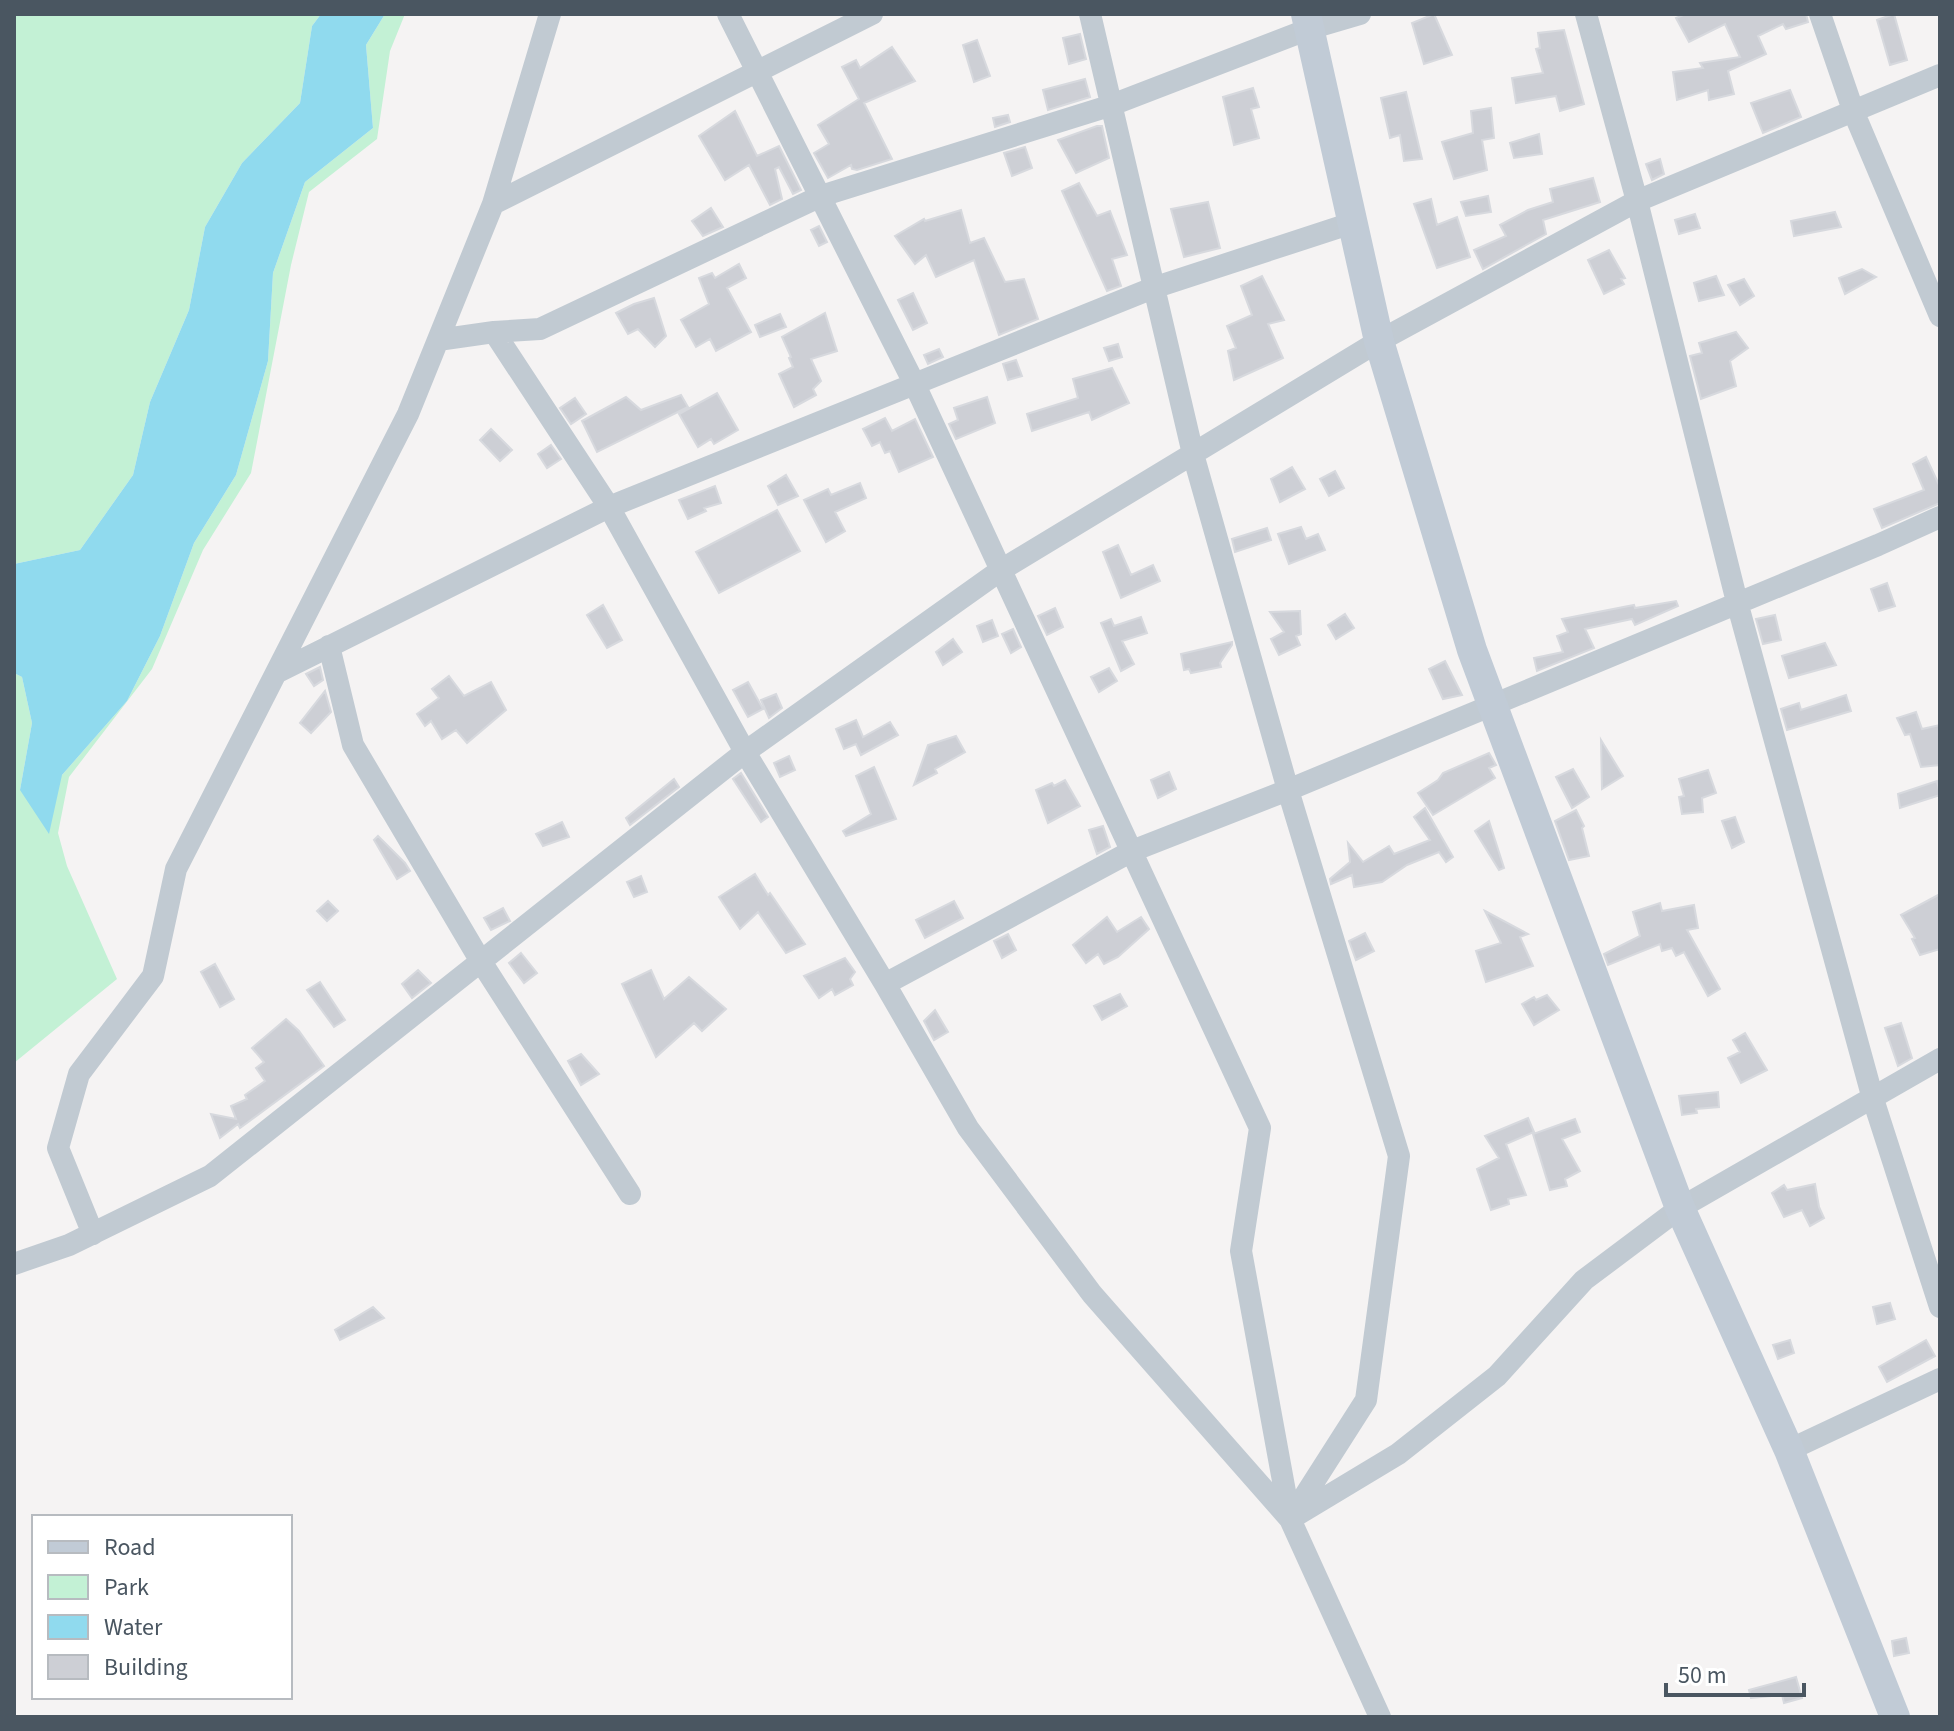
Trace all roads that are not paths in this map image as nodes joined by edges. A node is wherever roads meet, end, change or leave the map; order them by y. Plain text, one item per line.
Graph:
1 (550, 14) edge
2 (728, 14) edge
3 (872, 14) edge
4 (1090, 14) edge
5 (1360, 14) edge
6 (1586, 14) edge
7 (1820, 14) edge
8 (1308, 22) edge
9 (756, 71) junction
10 (1940, 75) edge
11 (1109, 106) junction
12 (1854, 113) junction
13 (821, 196) junction
14 (1637, 201) junction
15 (493, 204) junction
16 (1352, 223) junction
17 (1153, 288) junction
18 (1940, 316) edge
19 (494, 332) junction
20 (438, 340) junction
21 (1379, 341) junction
22 (915, 385) junction
23 (1193, 454) junction
24 (609, 507) junction
25 (1940, 517) edge
26 (1001, 570) junction
27 (1737, 602) junction
28 (329, 646) junction
29 (276, 673) junction
30 (1492, 704) junction
31 (745, 752) junction
32 (1288, 790) junction
33 (1132, 851) junction
34 (480, 960) junction
35 (885, 984) junction
36 (1940, 1059) edge
37 (1873, 1099) junction
38 (630, 1194) dead end
39 (1680, 1208) junction
40 (93, 1234) junction
41 (14, 1264) edge
42 (1940, 1307) edge
43 (1940, 1379) edge
44 (1789, 1450) junction
45 (1290, 1519) junction
46 (1380, 1717) edge
47 (1895, 1717) edge

1 - 15 street
2 - 9 street
3 - 9 street
4 - 11 street
5 - 8 street
6 - 14 street
7 - 12 street
8 - 11 street
8 - 16 main road
9 - 13 street
9 - 15 street
10 - 12 street
11 - 13 street
11 - 17 street
12 - 14 street
12 - 18 street
13 - 19 street
13 - 22 street
14 - 21 street
14 - 27 street
15 - 20 street
16 - 17 street
16 - 21 main road
17 - 22 street
17 - 23 street
19 - 20 street
19 - 24 street
20 - 29 street
21 - 23 street
21 - 30 main road
22 - 24 street
22 - 26 street
23 - 26 street
23 - 32 street
24 - 28 street
24 - 31 street
25 - 27 street
26 - 31 street
26 - 33 street
27 - 30 street
27 - 37 street
28 - 29 street
28 - 34 street
29 - 40 street
30 - 32 street
30 - 39 main road
31 - 34 street
31 - 35 street
32 - 33 street
32 - 45 street
33 - 35 street
33 - 45 street
34 - 38 street
34 - 40 street
35 - 45 street
36 - 37 street
37 - 39 street
37 - 42 street
39 - 44 main road
39 - 45 street
40 - 41 street
43 - 44 street
44 - 47 main road
45 - 46 street

